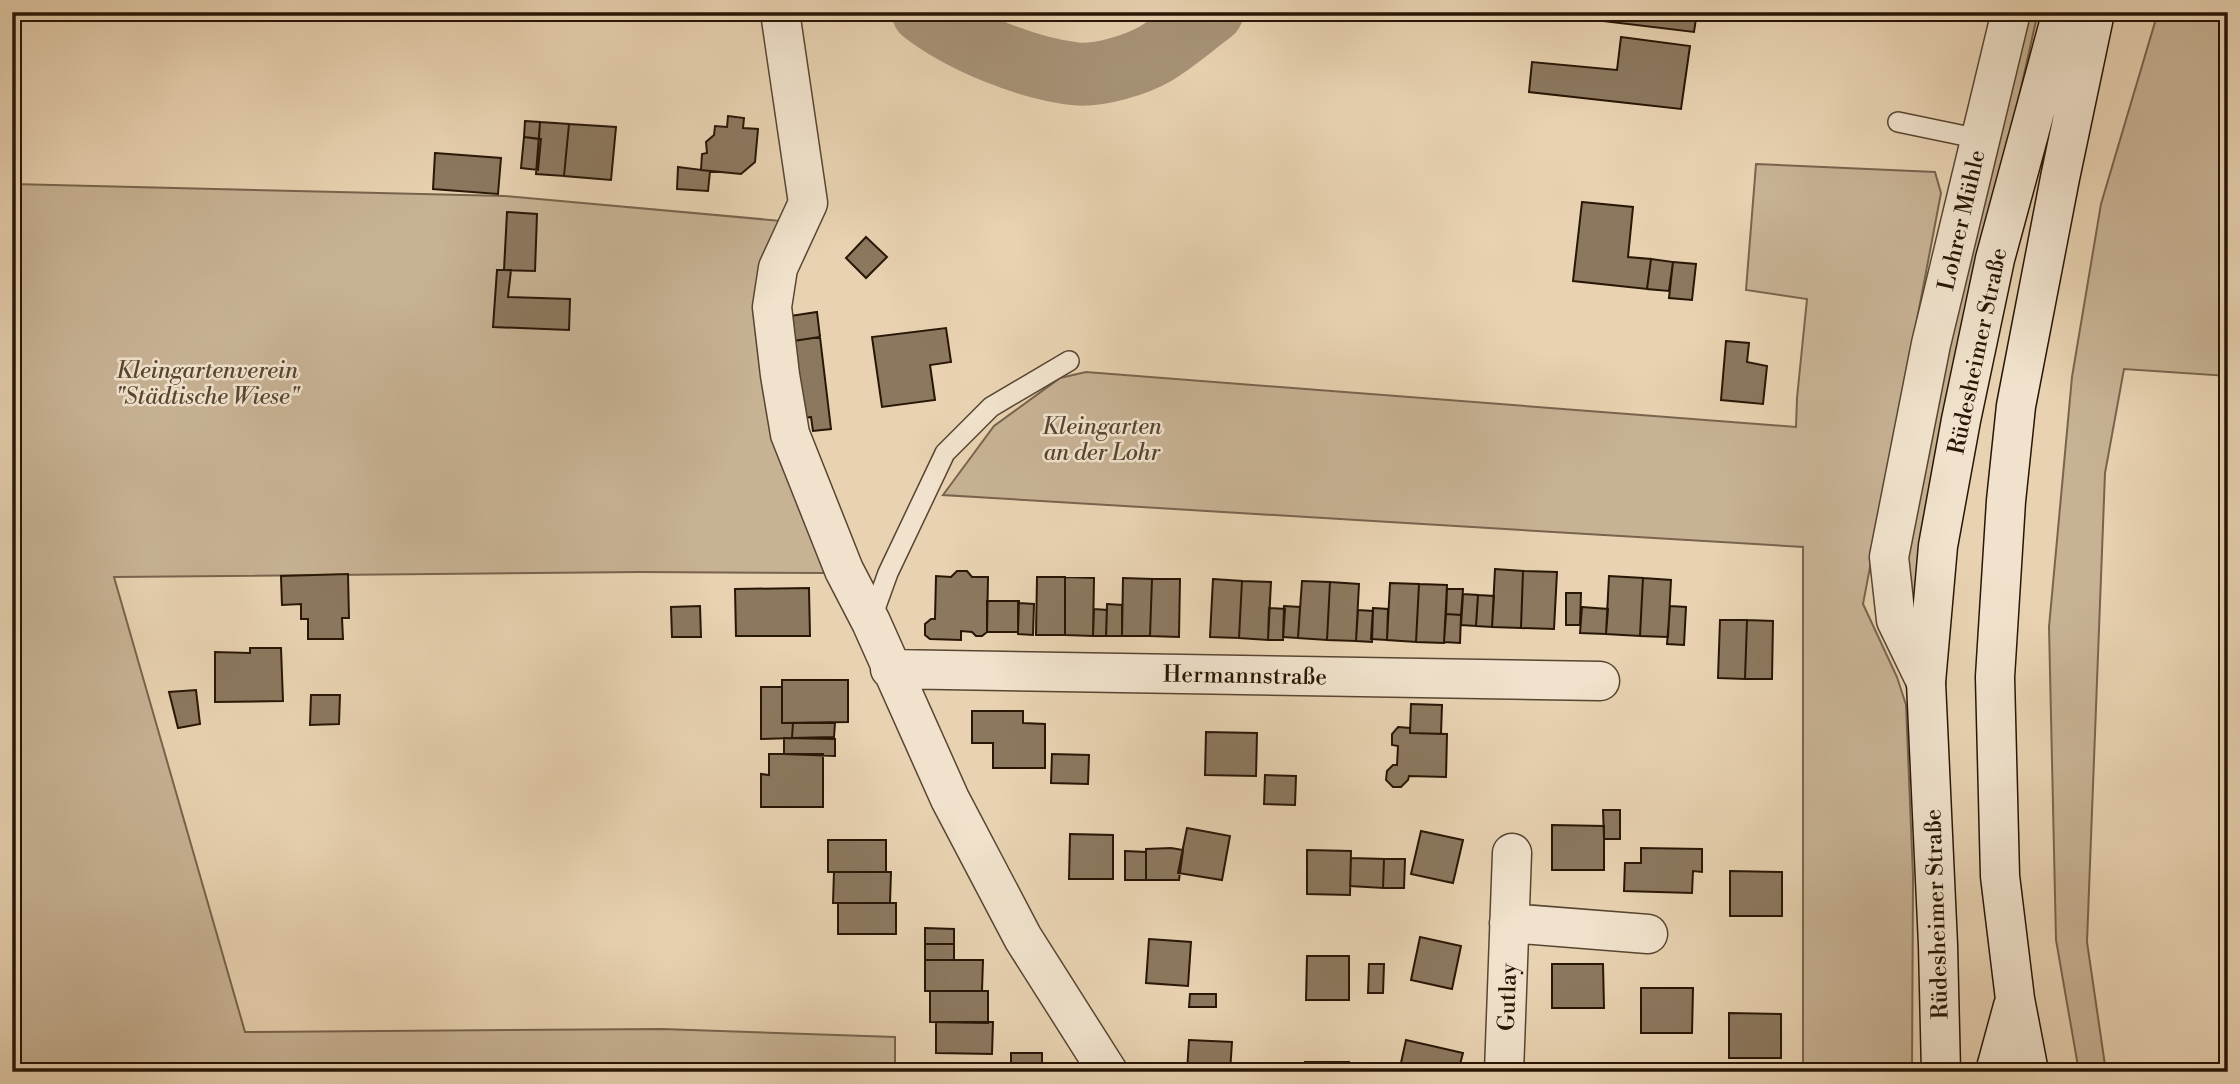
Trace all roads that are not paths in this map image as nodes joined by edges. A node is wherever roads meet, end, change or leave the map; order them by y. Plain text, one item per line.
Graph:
1 (780, 12) edge
2 (2011, 12) edge
3 (2102, 12) edge
4 (2072, 16) edge
5 (2087, 60) junction
6 (1898, 122) dead end
7 (1980, 139) junction
8 (1069, 361) dead end
9 (2015, 406) junction
10 (871, 622) junction
11 (890, 669) junction
12 (1600, 681) dead end
13 (1926, 682) junction
14 (1512, 853) dead end
15 (1509, 923) junction
16 (1648, 934) dead end
17 (2015, 999) junction
18 (1108, 1072) edge
19 (1504, 1072) edge
20 (1941, 1072) edge
21 (1994, 1072) edge
22 (2029, 1072) edge

1 - 10 street
2 - 7 street, Lohrer Mühle
3 - 5 street
4 - 5 street
4 - 9 street, Rüdesheimer Straße
4 - 13 street, Rüdesheimer Straße
5 - 9 street
6 - 7 lane
7 - 13 street, Lohrer Mühle
8 - 10 lane
9 - 17 street
10 - 11 street
11 - 12 street, Hermannstraße
11 - 18 street
13 - 20 street, Rüdesheimer Straße
14 - 15 street, Gutlay
15 - 16 street
15 - 19 street, Gutlay
17 - 21 street
17 - 22 street

